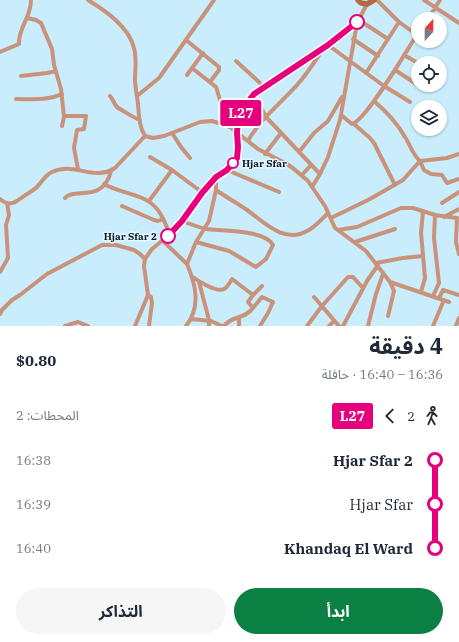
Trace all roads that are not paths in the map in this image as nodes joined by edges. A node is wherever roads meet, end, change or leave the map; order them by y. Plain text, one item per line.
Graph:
1 (31, 0) edge
2 (88, 0) edge
3 (214, 0) edge
4 (374, 0) edge
5 (377, 0) edge
6 (424, 0) edge
7 (440, 0) edge
8 (94, 2) edge
9 (362, 2) edge
10 (435, 8) junction
11 (432, 12) edge
12 (27, 18) junction
13 (358, 21) junction
14 (399, 22) junction
15 (459, 23) edge
16 (411, 30) edge
17 (354, 39) junction
18 (388, 39) junction
19 (186, 40) junction
20 (411, 43) edge
21 (328, 45) junction
22 (324, 48) junction
23 (0, 52) edge
24 (203, 54) junction
25 (404, 54) junction
26 (378, 56) junction
27 (411, 59) edge
28 (236, 61) dead end
29 (349, 61) junction
30 (192, 68) junction
31 (395, 70) junction
32 (56, 71) junction
33 (366, 73) junction
34 (187, 75) dead end
35 (21, 76) dead end
36 (411, 80) edge
37 (210, 82) junction
38 (384, 86) junction
39 (263, 88) junction
40 (62, 94) junction
41 (344, 95) junction
42 (110, 96) dead end
43 (137, 96) junction
44 (16, 99) dead end
45 (249, 100) junction
46 (374, 101) junction
47 (410, 102) dead end
48 (226, 112) junction
49 (341, 115) junction
50 (64, 116) junction
51 (266, 117) junction
52 (331, 117) junction
53 (140, 120) junction
54 (340, 122) junction
55 (220, 124) junction
56 (354, 124) junction
57 (62, 126) dead end
58 (172, 133) junction
59 (237, 133) junction
60 (281, 133) junction
61 (145, 136) junction
62 (248, 141) junction
63 (299, 152) junction
64 (265, 154) junction
65 (459, 154) edge
66 (150, 157) dead end
67 (190, 158) dead end
68 (420, 161) junction
69 (311, 165) junction
70 (78, 169) junction
71 (172, 170) junction
72 (227, 170) junction
73 (111, 171) junction
74 (320, 174) junction
75 (302, 175) junction
76 (216, 177) junction
77 (459, 178) edge
78 (104, 184) junction
79 (395, 184) junction
80 (312, 187) junction
81 (216, 190) junction
82 (279, 192) dead end
83 (459, 192) edge
84 (202, 193) junction
85 (65, 198) dead end
86 (0, 199) edge
87 (149, 201) junction
88 (7, 203) junction
89 (442, 203) dead end
90 (122, 206) dead end
91 (459, 209) edge
92 (423, 211) junction
93 (328, 213) junction
94 (435, 215) junction
95 (444, 217) junction
96 (331, 218) junction
97 (458, 218) edge
98 (163, 219) junction
99 (182, 221) junction
100 (204, 228) junction
101 (395, 229) dead end
102 (338, 230) junction
103 (170, 234) junction
104 (163, 241) junction
105 (196, 242) junction
106 (355, 242) junction
107 (459, 254) edge
108 (423, 256) junction
109 (145, 259) junction
110 (187, 264) junction
111 (377, 264) junction
112 (0, 272) edge
113 (383, 274) junction
114 (193, 277) junction
115 (199, 282) junction
116 (390, 282) junction
117 (262, 286) dead end
118 (363, 288) junction
119 (421, 292) junction
120 (148, 295) junction
121 (459, 295) edge
122 (253, 296) junction
123 (433, 296) junction
124 (314, 297) dead end
125 (439, 298) junction
126 (444, 300) junction
127 (449, 302) dead end
128 (322, 306) junction
129 (253, 308) junction
130 (0, 314) edge
131 (388, 316) dead end
132 (239, 317) junction
133 (459, 318) edge
134 (191, 319) junction
135 (334, 321) junction
136 (209, 324) edge
137 (65, 326) edge
138 (88, 326) edge
139 (135, 326) edge
140 (149, 326) edge
141 (186, 326) edge
142 (223, 326) edge
143 (239, 326) edge
144 (260, 326) edge
145 (307, 326) edge
146 (329, 326) edge
147 (339, 326) edge
148 (342, 326) edge
149 (368, 326) edge
150 (433, 326) edge
151 (457, 326) edge

1 - 12 street
2 - 8 street
3 - 19 street
4 - 9 street
5 - 14 street
6 - 10 street
7 - 10 street
8 - 43 street
9 - 13 street
10 - 11 street
10 - 15 street
12 - 23 street
12 - 32 street
13 - 17 street
13 - 18 street
13 - 21 street
14 - 16 street
14 - 18 street
17 - 26 street
17 - 29 street
18 - 26 street
19 - 24 street
19 - 43 street
20 - 25 street
21 - 22 street
21 - 29 street
22 - 39 street
22 - 51 street
24 - 30 street
24 - 37 street
25 - 27 street
25 - 31 street
26 - 33 street
28 - 39 street
29 - 33 street
29 - 41 street
30 - 34 street
30 - 37 street
31 - 36 street
31 - 38 street
32 - 35 street
32 - 40 street
33 - 38 street
37 - 48 street
38 - 46 street
38 - 47 street
39 - 45 street
40 - 44 street
40 - 50 street
41 - 49 street
41 - 52 street
42 - 53 street
43 - 53 street
45 - 48 street
45 - 51 street
45 - 59 street
46 - 56 street
46 - 68 street
48 - 55 street
49 - 54 street
49 - 56 street
50 - 57 street
50 - 70 street
51 - 60 street
51 - 62 street
52 - 54 street
52 - 63 street
53 - 61 street
54 - 74 street
55 - 58 street
55 - 59 street
56 - 79 street
58 - 61 street
58 - 67 street
59 - 62 street
59 - 72 street
60 - 63 street
60 - 64 street
61 - 73 street
62 - 64 street
63 - 69 street
64 - 75 street
65 - 68 street
66 - 71 street
68 - 77 street
68 - 79 street
69 - 74 street
69 - 75 street
70 - 73 street
70 - 88 street
71 - 84 street
71 - 87 street
72 - 76 street
72 - 82 street
73 - 78 street
74 - 80 street
75 - 80 street
76 - 81 street
76 - 84 street
78 - 85 street
78 - 87 street
79 - 96 street
80 - 93 street
81 - 93 street
81 - 100 street
83 - 89 street
84 - 99 street
86 - 88 street
87 - 98 street
88 - 112 street
90 - 98 street
91 - 95 street
92 - 94 street
92 - 102 street
92 - 108 street
93 - 96 street
94 - 95 street
94 - 123 street
95 - 97 street
96 - 102 street
97 - 107 street
98 - 103 street
99 - 100 street
99 - 103 street
100 - 105 street
100 - 105 street
101 - 106 street
102 - 106 street
103 - 104 street
104 - 109 street
104 - 110 street
105 - 110 street
106 - 111 street
108 - 111 street
108 - 119 street
109 - 120 street
109 - 130 street
110 - 114 street
111 - 113 street
111 - 118 street
113 - 116 street
113 - 149 street
114 - 115 street
114 - 134 street
115 - 122 street
115 - 136 street
116 - 119 street
116 - 131 street
117 - 122 street
118 - 128 street
118 - 148 street
119 - 123 street
120 - 139 street
120 - 140 street
121 - 125 street
122 - 129 street
123 - 125 street
124 - 128 street
125 - 126 street
126 - 127 street
126 - 150 street
128 - 135 street
128 - 145 street
129 - 132 street
129 - 144 street
132 - 142 street
132 - 143 street
133 - 151 street
134 - 136 street
134 - 141 street
135 - 146 street
135 - 147 street
136 - 142 street
137 - 138 street

